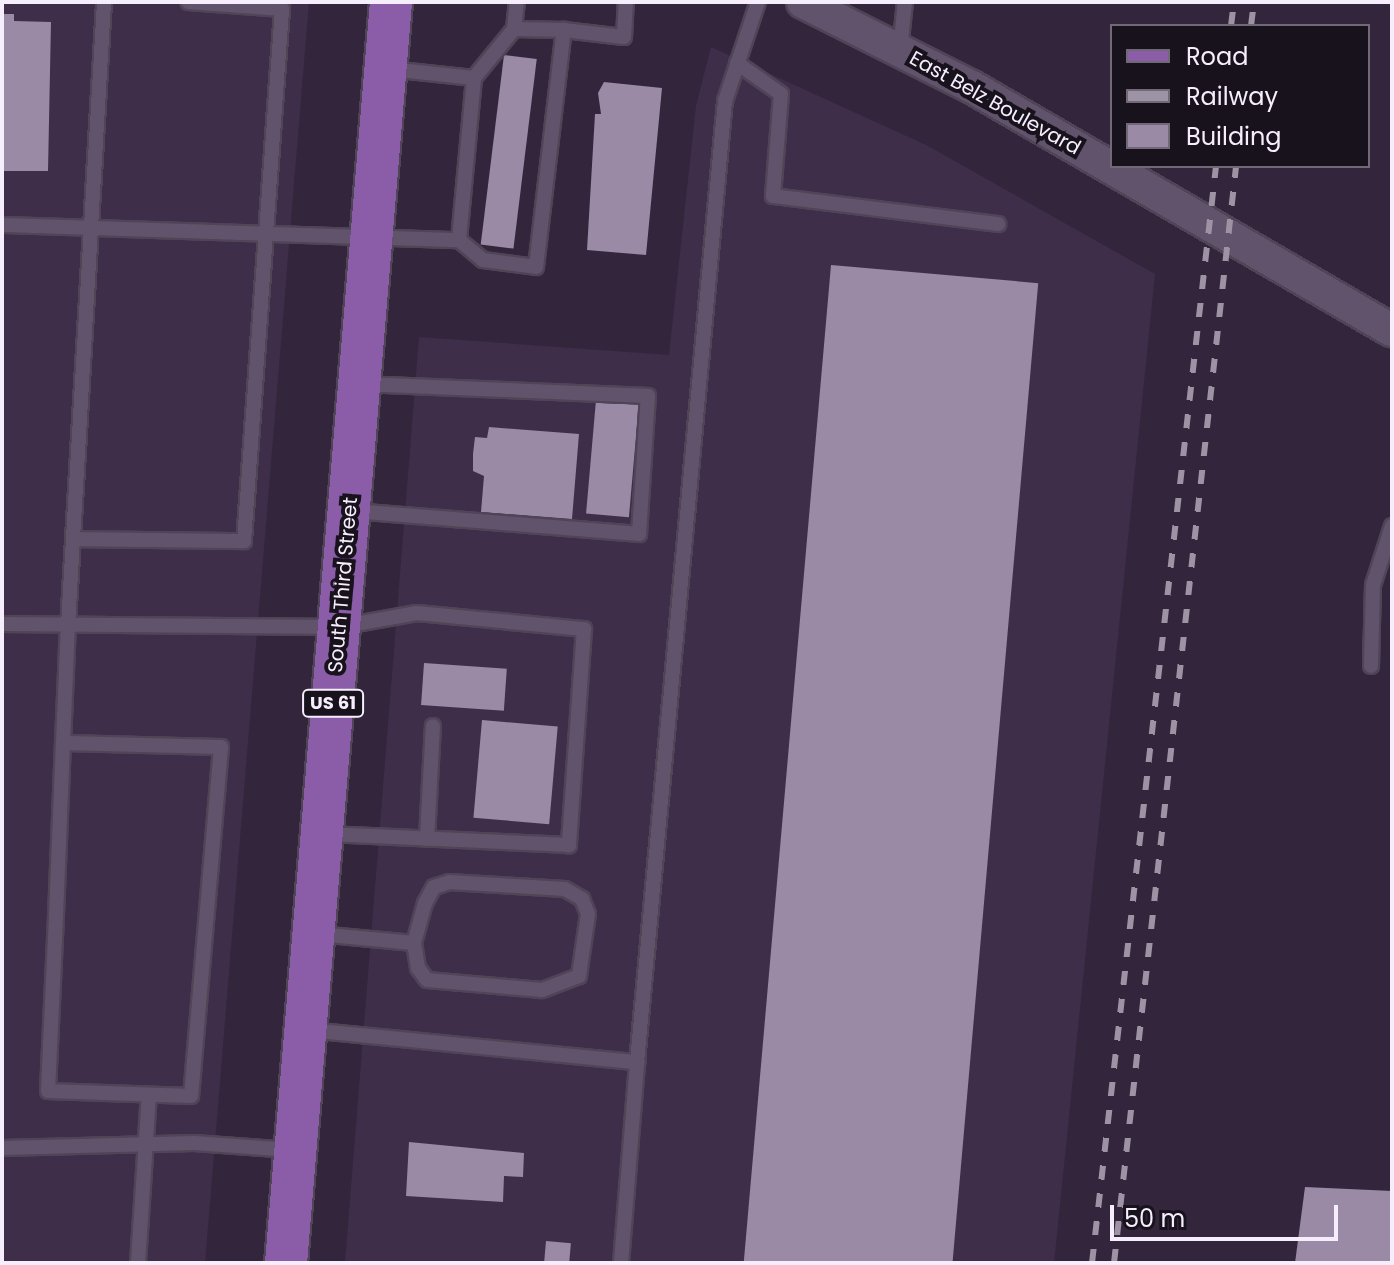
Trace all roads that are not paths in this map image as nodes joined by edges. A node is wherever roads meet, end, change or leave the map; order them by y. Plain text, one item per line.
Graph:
1 (104, 2) edge
2 (188, 2) edge
3 (391, 2) edge
4 (517, 2) edge
5 (626, 2) edge
6 (758, 2) edge
7 (803, 2) edge
8 (905, 2) edge
9 (514, 29) junction
10 (564, 30) junction
11 (900, 50) junction
12 (737, 63) junction
13 (386, 68) junction
14 (474, 78) junction
15 (998, 224) dead end
16 (2, 225) edge
17 (90, 227) junction
18 (262, 230) junction
19 (372, 235) junction
20 (459, 240) junction
21 (1392, 330) edge
22 (360, 384) junction
23 (349, 511) junction
24 (1392, 526) edge
25 (73, 539) junction
26 (2, 624) edge
27 (68, 625) junction
28 (339, 627) junction
29 (1371, 666) dead end
30 (433, 726) dead end
31 (63, 743) junction
32 (322, 834) junction
33 (427, 839) junction
34 (314, 933) junction
35 (414, 943) junction
36 (306, 1029) junction
37 (637, 1062) junction
38 (149, 1095) junction
39 (146, 1144) junction
40 (2, 1148) edge
41 (296, 1151) junction
42 (138, 1263) edge
43 (286, 1263) edge
44 (621, 1263) edge

1 - 17 lane
2 - 18 lane
3 - 13 main road, South Third Street / US 61
4 - 9 lane
5 - 10 lane
6 - 12 lane
7 - 11 street, East Belz Boulevard
8 - 11 lane
9 - 10 lane
9 - 14 lane
10 - 20 lane
11 - 21 street, East Belz Boulevard
12 - 15 lane
12 - 37 lane
13 - 14 lane
13 - 19 main road, South Third Street / US 61
14 - 20 lane
16 - 17 lane
17 - 18 lane
17 - 25 lane
18 - 19 lane
18 - 25 lane
19 - 20 lane
19 - 22 main road, South Third Street / US 61
22 - 23 main road, South Third Street / US 61
22 - 23 lane
23 - 28 main road, South Third Street / US 61
24 - 29 lane
25 - 27 lane
26 - 27 lane
27 - 28 lane
27 - 31 lane
28 - 32 main road, South Third Street / US 61
28 - 33 lane
30 - 33 lane
31 - 38 lane
31 - 38 lane
32 - 33 lane
32 - 34 main road, South Third Street / US 61
34 - 35 lane
34 - 36 main road, South Third Street / US 61
35 - 35 lane
36 - 37 lane
36 - 41 main road, South Third Street / US 61
37 - 44 lane
38 - 39 lane
39 - 40 lane
39 - 41 lane
39 - 42 lane
41 - 43 main road, South Third Street / US 61

